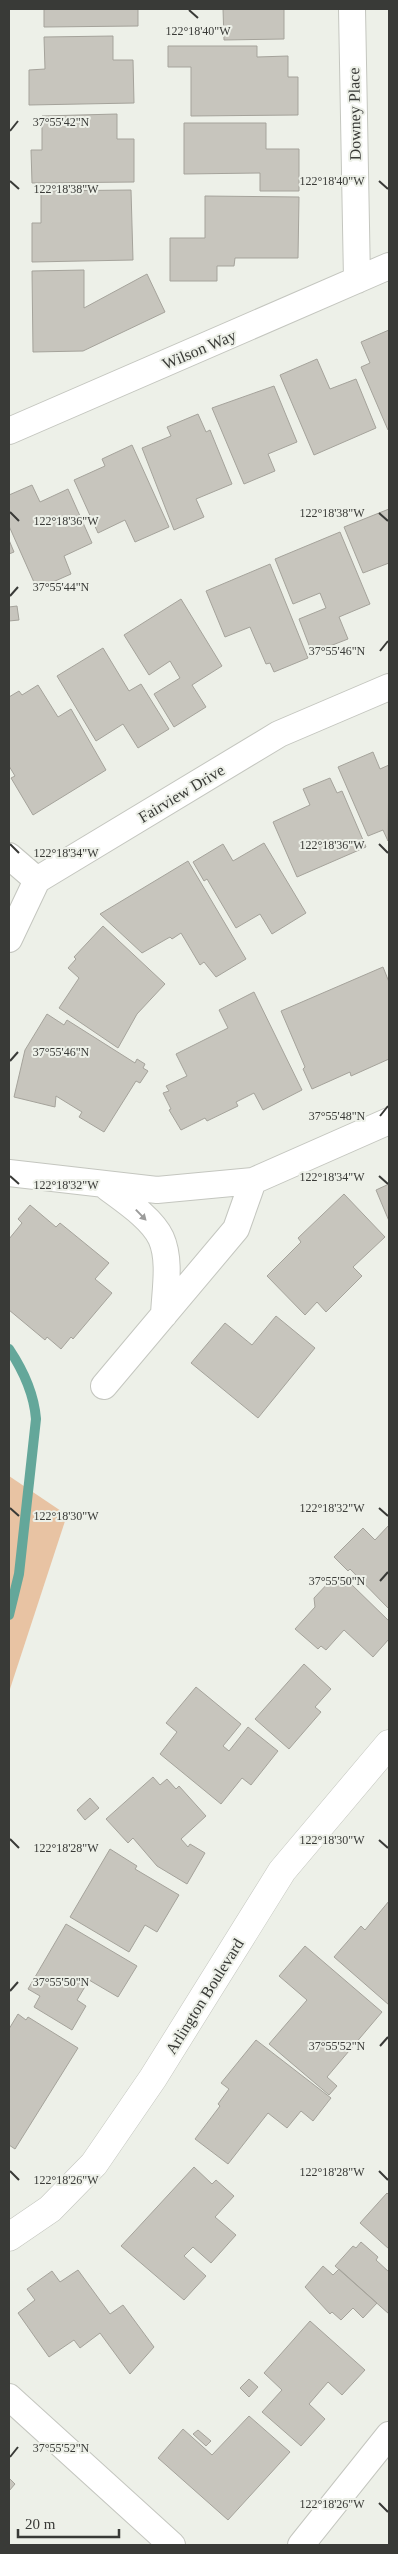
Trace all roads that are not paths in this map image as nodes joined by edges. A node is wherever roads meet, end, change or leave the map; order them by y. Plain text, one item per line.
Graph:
1 (352, 9) edge
2 (389, 266) edge
3 (357, 280) junction
4 (9, 431) edge
5 (389, 687) edge
6 (9, 856) edge
7 (37, 880) junction
8 (9, 939) edge
9 (389, 1120) edge
10 (9, 1172) edge
11 (253, 1181) junction
12 (103, 1185) junction
13 (164, 1315) junction
14 (104, 1386) dead end
15 (389, 1744) edge
16 (9, 2237) edge
17 (9, 2397) edge
18 (389, 2435) edge
19 (172, 2545) edge
20 (302, 2545) edge

1 - 3 street, Downey Place
2 - 3 street, Wilson Way
3 - 4 street, Wilson Way
5 - 7 street, Fairview Drive
6 - 7 street
7 - 8 street
9 - 11 street
10 - 12 street
11 - 12 street
11 - 13 street
12 -> 13 street
13 - 14 street
15 - 16 main road, Arlington Boulevard
17 - 19 street
18 - 20 street

